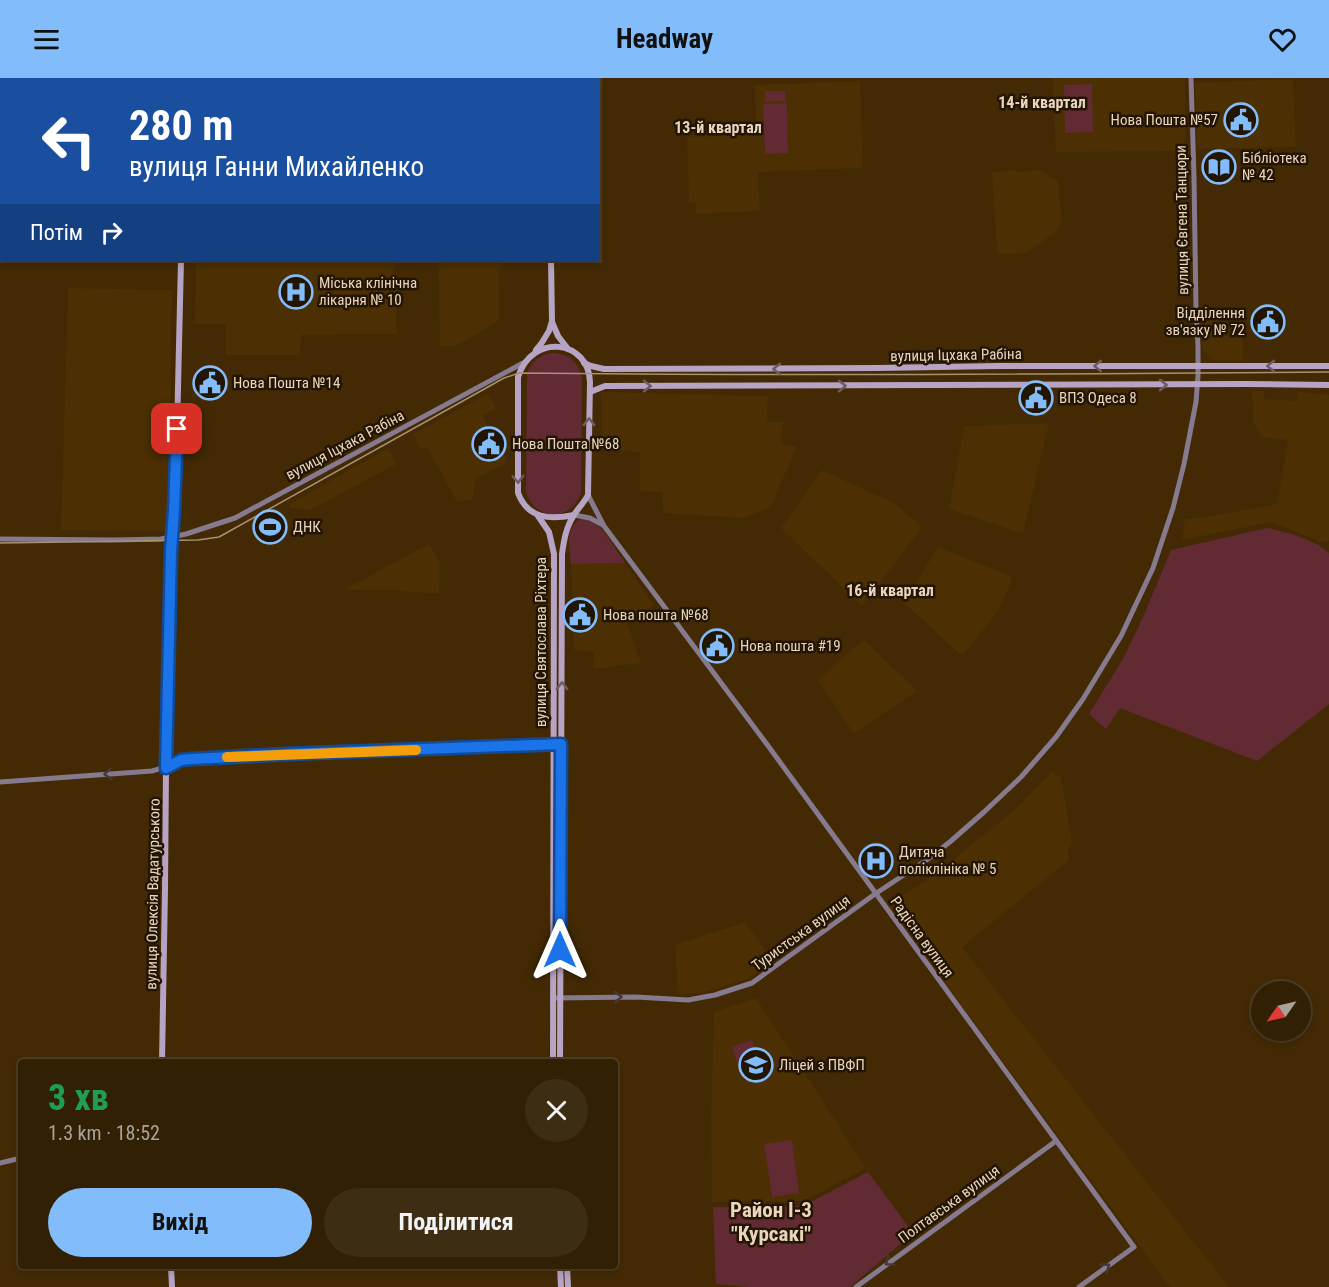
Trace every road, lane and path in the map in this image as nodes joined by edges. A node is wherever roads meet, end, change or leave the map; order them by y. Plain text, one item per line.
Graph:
1 (1191, 78) edge
2 (181, 261) edge
3 (551, 261) edge
4 (552, 321) junction
5 (568, 350) junction
6 (531, 354) junction
7 (524, 363) junction
8 (584, 363) junction
9 (1329, 366) edge
10 (1198, 367) junction
11 (1198, 385) junction
12 (1329, 385) edge
13 (590, 392) junction
14 (588, 495) junction
15 (574, 514) junction
16 (537, 515) junction
17 (604, 526) junction
18 (173, 537) junction
19 (0, 539) edge
20 (561, 744) junction
21 (553, 745) junction
22 (166, 768) junction
23 (0, 782) edge
24 (875, 894) junction
25 (557, 998) junction
26 (162, 1059) edge
27 (554, 1059) edge
28 (560, 1059) edge
29 (1056, 1141) junction
30 (18, 1159) edge
31 (0, 1163) edge
32 (171, 1269) edge
33 (560, 1269) edge
34 (567, 1269) edge
35 (172, 1287) edge
36 (561, 1287) edge
37 (568, 1287) edge
38 (856, 1287) edge
39 (1079, 1287) edge

1 - 10 street, вулиця Євгена Танцюри
2 - 18 main road, вулиця Олексія Вадатурського
3 - 4 main road
4 - 5 main road
4 - 6 main road
5 - 6 main road
5 - 8 main road
6 - 7 main road
7 -> 16 main road, вулиця Святослава Ріхтера
7 - 18 street, вулиця Іцхака Рабіна
10 -> 8 main road, вулиця Іцхака Рабіна
8 - 13 main road
9 -> 10 main road, вулиця Іцхака Рабіна
10 - 11 street, вулиця Євгена Танцюри
11 - 12 main road, вулиця Іцхака Рабіна
13 -> 11 main road, вулиця Іцхака Рабіна
11 - 24 street, вулиця Євгена Танцюри
14 -> 13 main road
14 - 15 main road, вулиця Святослава Ріхтера
14 - 17 street, Радісна вулиця
15 - 16 main road
15 - 17 street
20 -> 15 main road, вулиця Святослава Ріхтера
16 - 21 main road, вулиця Святослава Ріхтера
17 - 24 street, Радісна вулиця
18 - 19 street, вулиця Іцхака Рабіна
18 - 22 main road, вулиця Олексія Вадатурського
20 - 21 street
20 - 25 main road, вулиця Святослава Ріхтера
21 - 22 street
21 - 25 main road, вулиця Святослава Ріхтера
22 -> 23 street
22 - 26 main road, вулиця Олексія Вадатурського
25 -> 24 street, Туристська вулиця
24 - 29 street, Радісна вулиця
25 - 27 main road, вулиця Святослава Ріхтера
25 - 28 main road, вулиця Святослава Ріхтера
29 -> 38 street, Полтавська вулиця
39 -> 29 street, Радісна вулиця
30 - 31 street
32 - 35 main road
33 - 36 main road
34 - 37 main road

